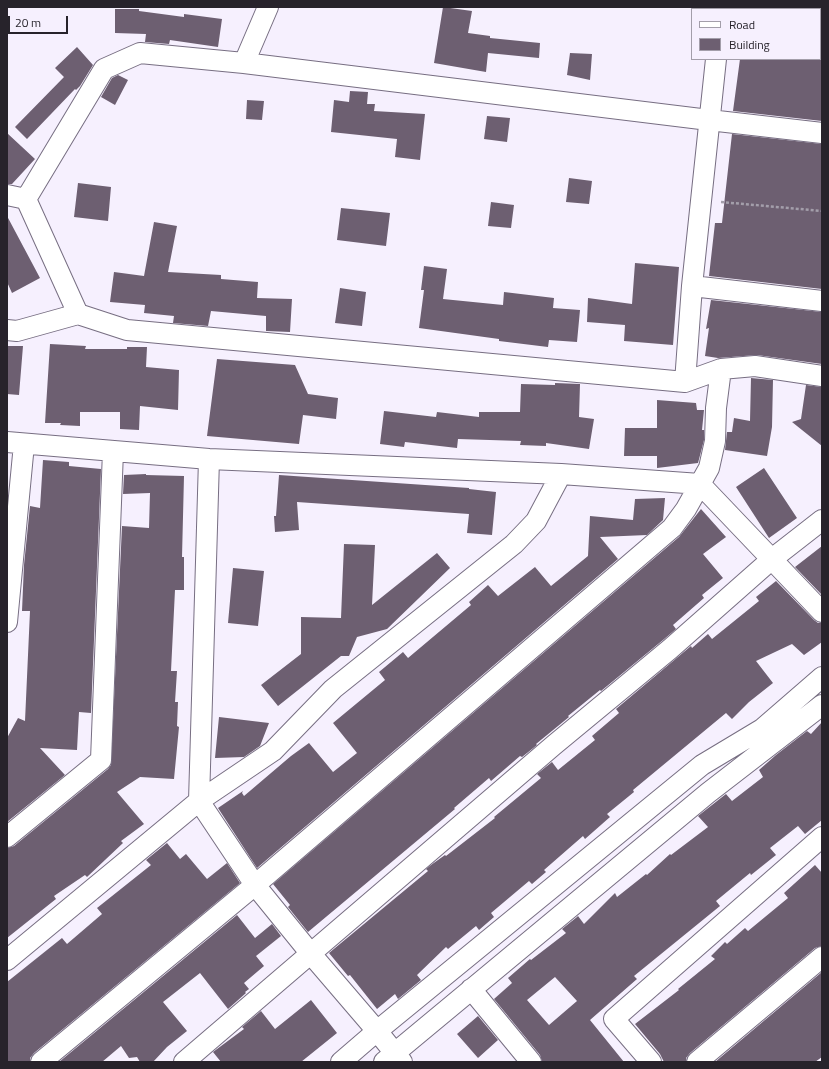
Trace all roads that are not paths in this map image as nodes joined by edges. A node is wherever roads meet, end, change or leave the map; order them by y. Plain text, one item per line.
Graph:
1 (268, 7) edge
2 (716, 60) edge
3 (244, 63) junction
4 (709, 120) junction
5 (822, 132) edge
6 (16, 197) edge
7 (692, 286) junction
8 (822, 301) edge
9 (78, 314) junction
10 (7, 330) edge
11 (721, 369) junction
12 (822, 376) edge
13 (686, 382) junction
14 (16, 443) edge
15 (113, 451) junction
16 (209, 459) junction
17 (561, 474) junction
18 (700, 484) junction
19 (822, 520) edge
20 (772, 559) junction
21 (822, 612) edge
22 (7, 622) edge
23 (822, 677) edge
24 (822, 705) edge
25 (199, 801) junction
26 (7, 837) edge
27 (822, 837) edge
28 (255, 885) junction
29 (311, 954) junction
30 (822, 957) edge
31 (7, 960) edge
32 (471, 989) junction
33 (377, 1031) junction
34 (394, 1059) edge
35 (41, 1062) edge
36 (184, 1062) edge
37 (341, 1062) edge
38 (531, 1062) edge
39 (651, 1062) edge
40 (697, 1062) edge

1 - 3 street
2 - 4 street
3 - 4 street
3 - 6 street
4 - 5 street
4 - 7 street
6 - 9 street
7 - 8 street
7 - 13 street
9 - 10 street
9 - 13 street
11 - 12 street
11 - 13 street
11 - 18 street
14 - 15 street
14 - 22 street
15 - 16 street
15 - 26 street
16 - 17 street
16 - 25 street
17 - 18 street
17 - 25 street
18 - 20 street
18 - 28 street
19 - 20 street
20 - 21 street
20 - 29 street
23 - 33 street
24 - 32 street
25 - 28 street
25 - 31 street
27 - 39 street
28 - 29 street
28 - 35 street
29 - 33 street
29 - 36 street
30 - 40 street
32 - 34 street
32 - 38 street
33 - 34 street
33 - 37 street

